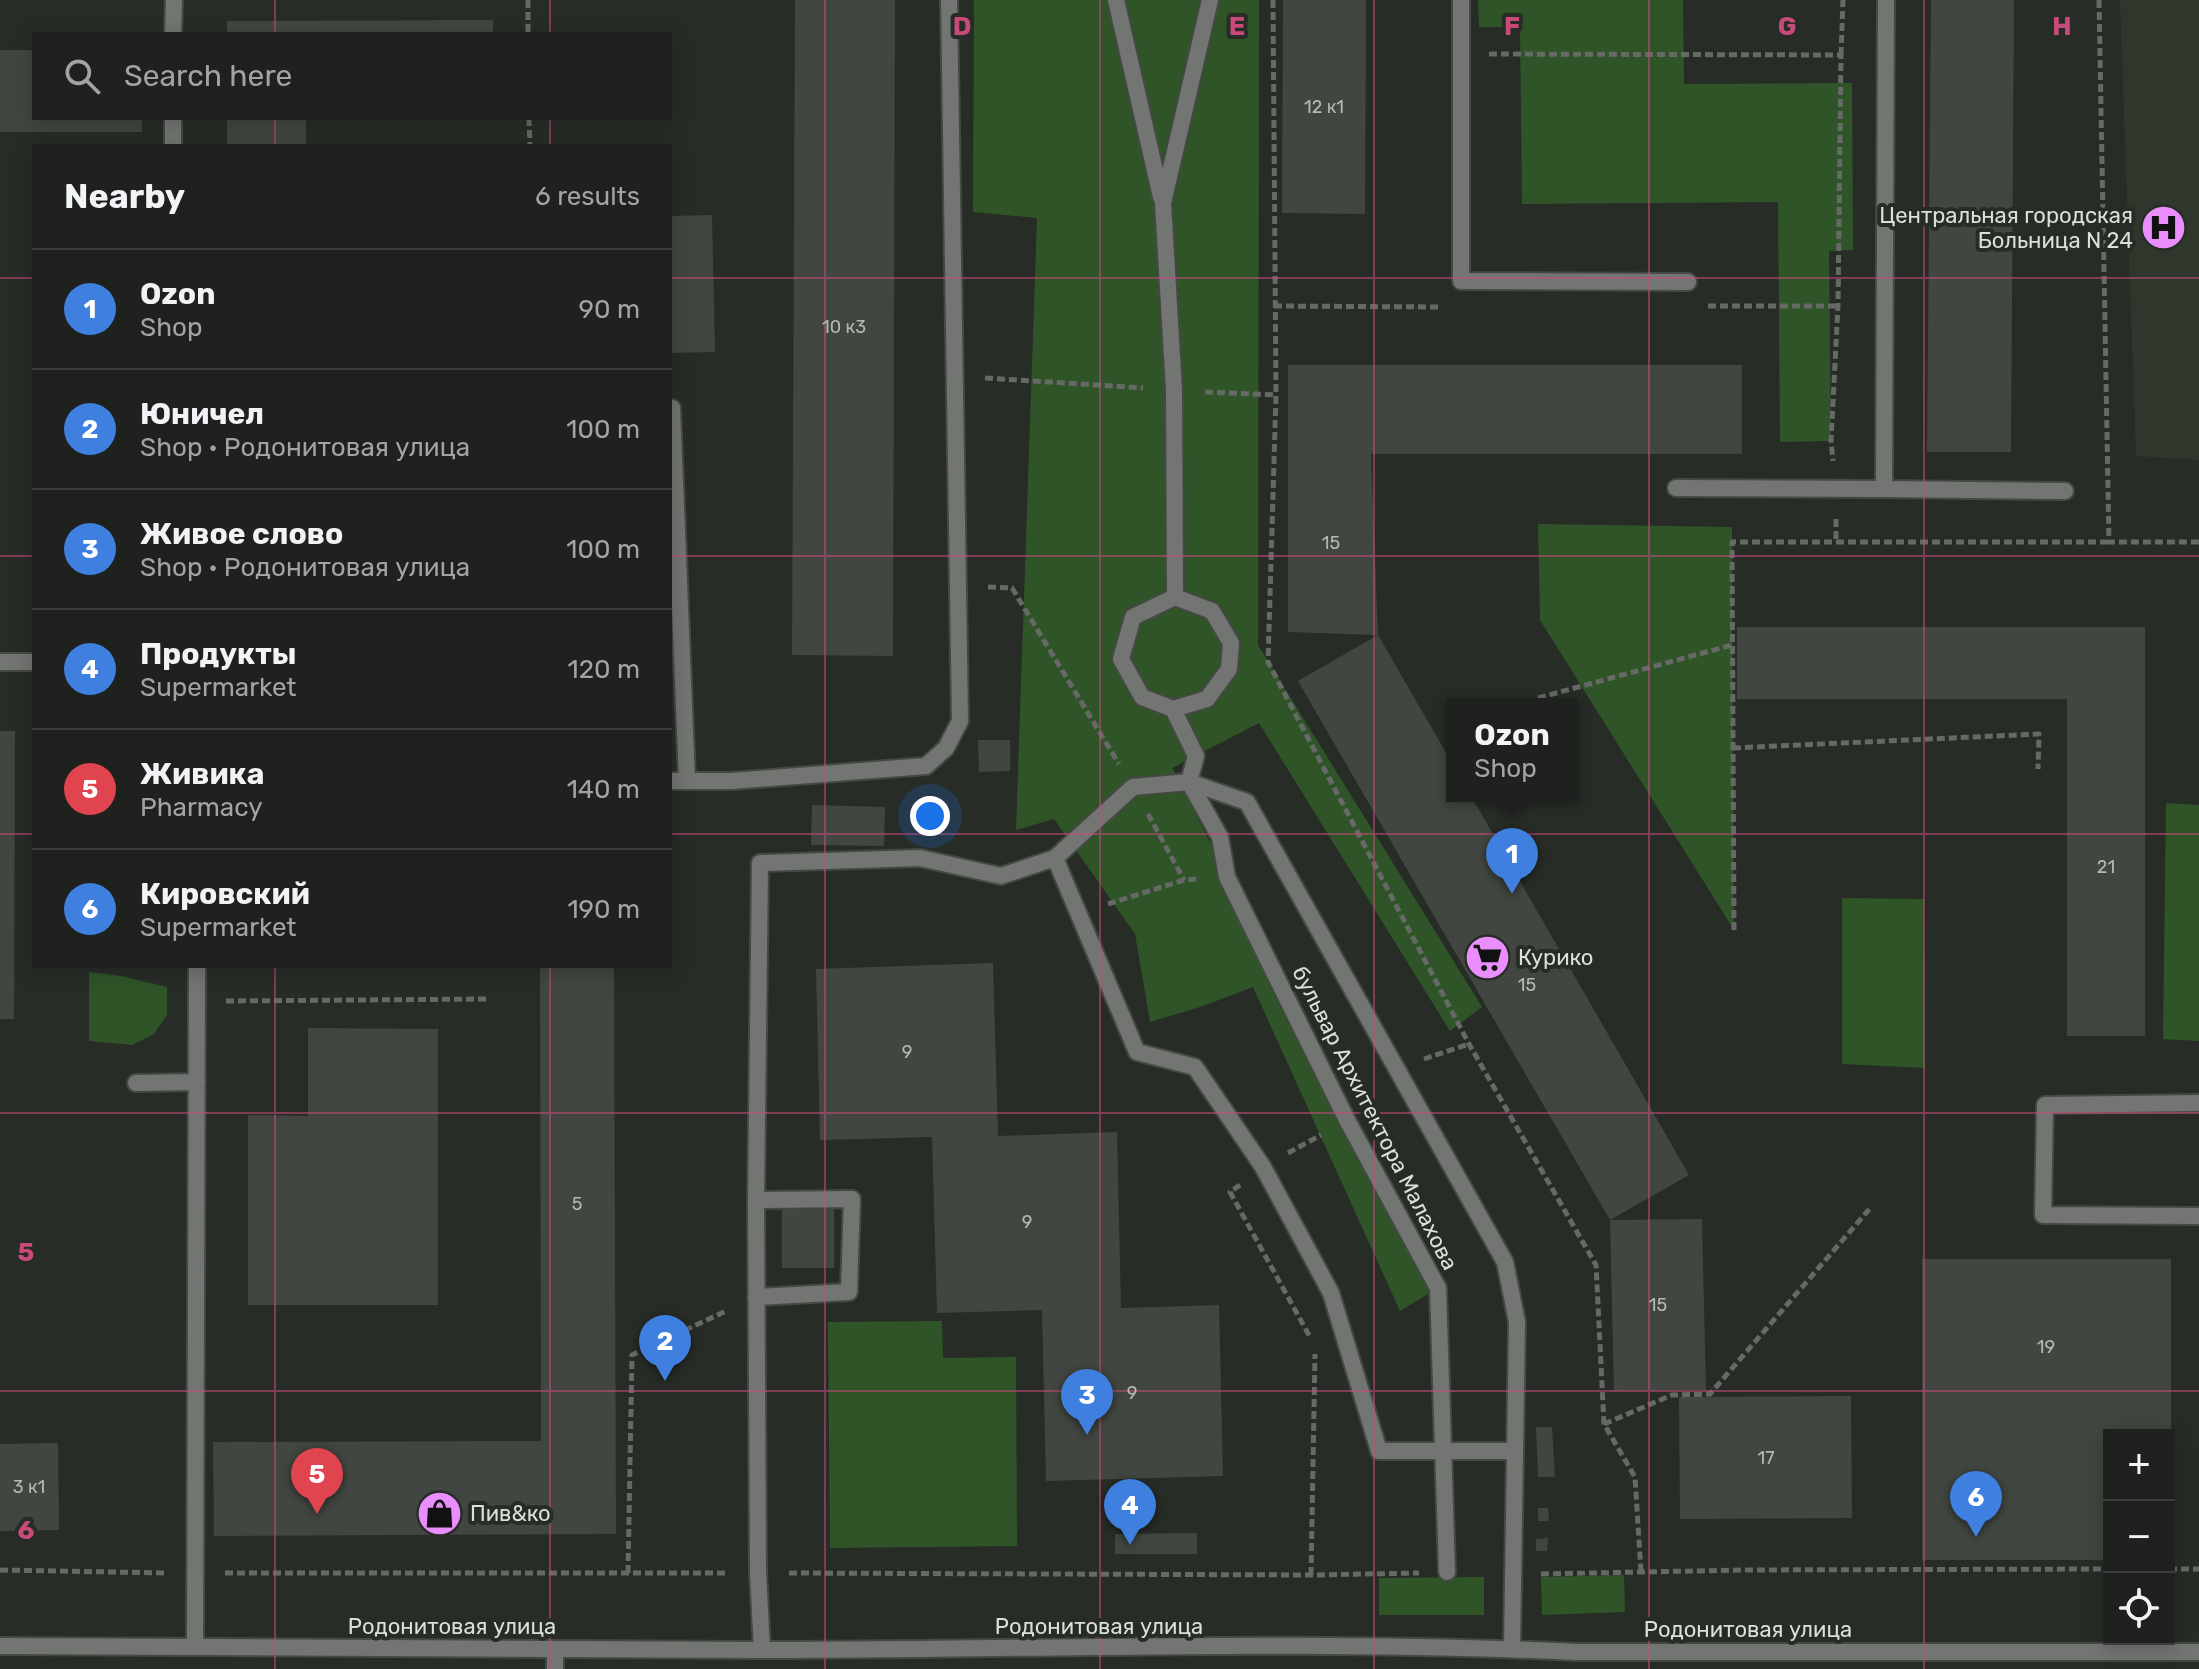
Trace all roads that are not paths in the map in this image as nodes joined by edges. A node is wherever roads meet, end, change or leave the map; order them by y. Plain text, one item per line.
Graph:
1 (174, 0) edge
2 (949, 0) edge
3 (1116, 0) edge
4 (1210, 0) edge
5 (1461, 0) edge
6 (1886, 0) edge
7 (173, 32) edge
8 (173, 120) edge
9 (173, 144) edge
10 (1163, 203) junction
11 (1688, 282) dead end
12 (672, 408) dead end
13 (1676, 488) dead end
14 (1884, 489) junction
15 (2065, 491) dead end
16 (1175, 597) junction
17 (0, 662) edge
18 (32, 662) edge
19 (1173, 709) junction
20 (679, 781) edge
21 (1189, 782) junction
22 (1055, 858) junction
23 (194, 968) edge
24 (197, 1082) junction
25 (136, 1083) dead end
26 (2199, 1103) edge
27 (756, 1200) junction
28 (2199, 1216) edge
29 (756, 1297) junction
30 (1515, 1451) junction
31 (1444, 1452) junction
32 (1447, 1572) road end
33 (0, 1646) edge
34 (195, 1646) junction
35 (555, 1649) junction
36 (1512, 1649) junction
37 (762, 1650) junction
38 (2199, 1652) edge
39 (555, 1669) edge

1 - 7 street
2 - 20 street
3 - 10 street
4 - 10 street
5 - 11 street
6 - 14 street
8 - 9 street
10 - 16 street
12 - 20 street
13 - 14 street
14 - 15 street
16 - 19 street
16 - 19 street
17 - 18 street
19 - 21 street
21 - 22 street
21 - 30 street
21 - 31 street, бульвар Архитектора Малахова
22 - 27 street
22 - 31 street
23 - 24 street
24 - 25 street
24 - 34 street
26 - 28 street
27 - 29 street
27 - 29 street
29 - 37 street
30 - 31 street
30 - 36 street
31 - 32 street, бульвар Архитектора Малахова
33 - 34 street, Родонитовая улица
34 - 35 street, Родонитовая улица
35 - 37 street, Родонитовая улица
35 - 39 street
36 - 37 street, Родонитовая улица
36 - 38 street, Родонитовая улица

